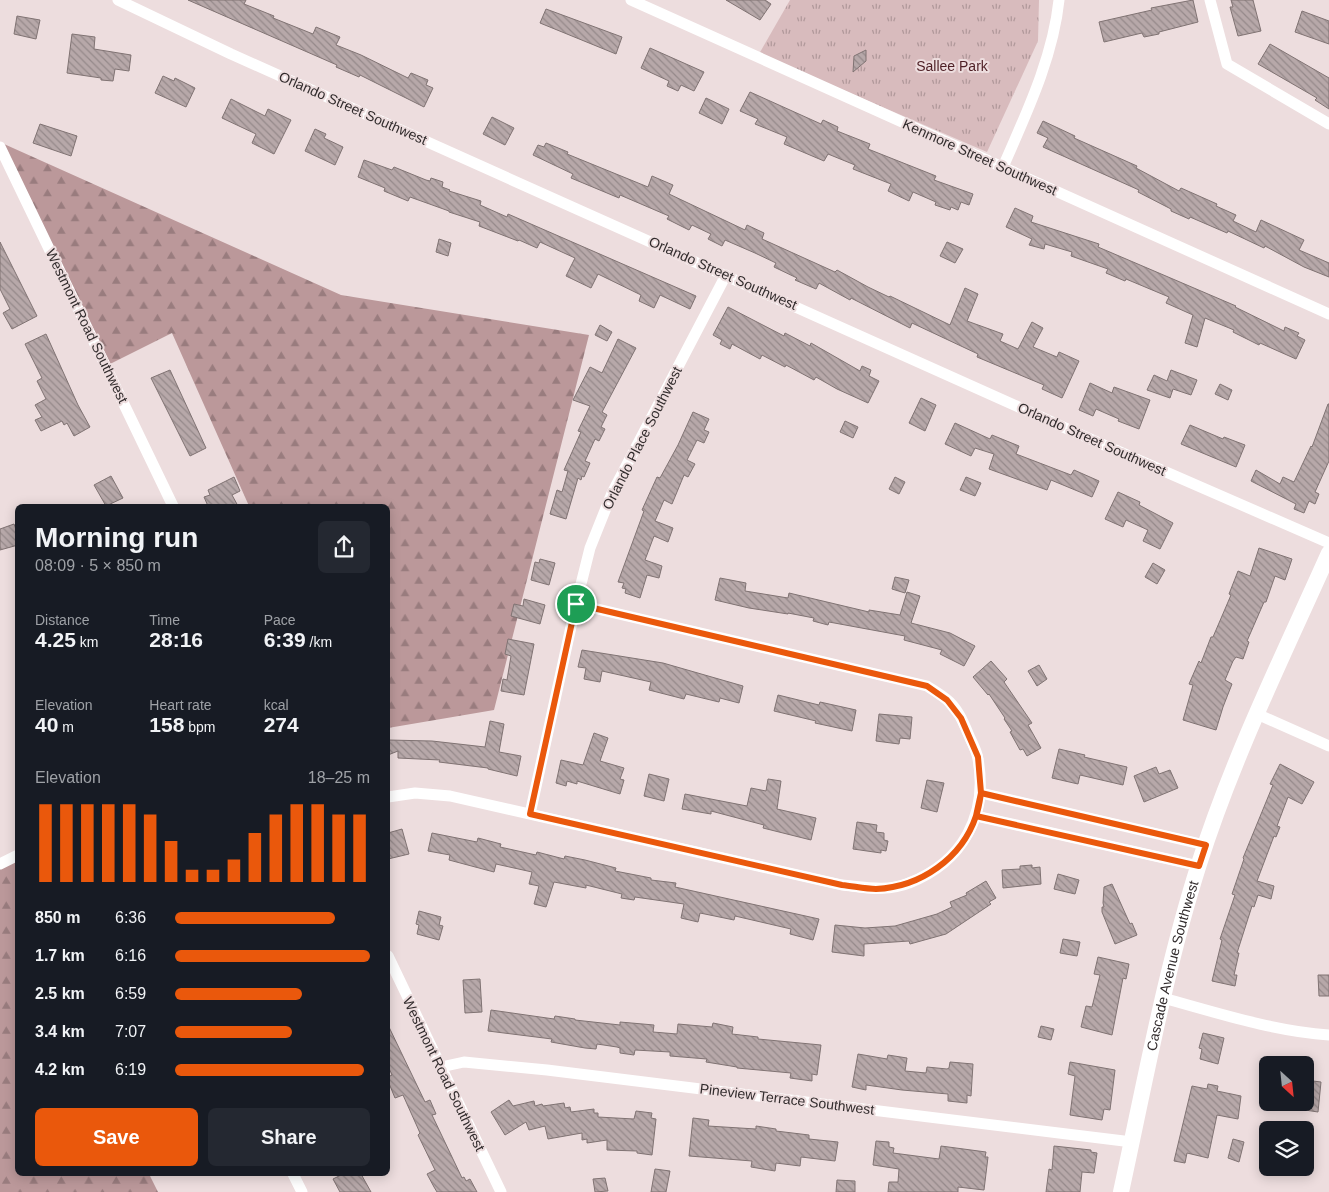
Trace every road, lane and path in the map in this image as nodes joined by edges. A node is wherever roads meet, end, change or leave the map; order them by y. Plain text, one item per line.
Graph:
1 (118, 0) edge
2 (630, 0) edge
3 (1059, 0) edge
4 (1210, 0) edge
5 (1329, 124) edge
6 (0, 147) edge
7 (1003, 167) junction
8 (726, 275) junction
9 (1329, 314) edge
10 (172, 504) edge
11 (1329, 543) edge
12 (1329, 553) edge
13 (576, 604) junction
14 (1257, 714) junction
15 (1329, 746) edge
16 (981, 793) junction
17 (390, 797) edge
18 (530, 814) junction
19 (976, 816) junction
20 (1206, 845) junction
21 (15, 856) edge
22 (0, 864) edge
23 (1199, 866) junction
24 (390, 960) edge
25 (1164, 998) junction
26 (1329, 1035) edge
27 (441, 1067) junction
28 (1132, 1142) junction
29 (294, 1176) edge
30 (302, 1192) edge
31 (501, 1192) edge
32 (1121, 1192) edge

1 - 8 street, Orlando Street Southwest
2 - 7 street, Kenmore Street Southwest
3 - 7 street
4 - 5 street
6 - 10 street, Westmont Road Southwest
7 - 9 street, Kenmore Street Southwest
8 - 11 street, Orlando Street Southwest
8 - 13 street, Orlando Place Southwest
12 - 14 main road, Cascade Avenue Southwest
13 - 16 street
13 - 18 street, Orlando Place Southwest
14 - 15 street
14 - 20 main road, Cascade Avenue Southwest
16 - 19 street
16 - 20 street
17 - 18 street
18 - 19 street
19 - 23 street
20 - 23 main road, Cascade Avenue Southwest
21 - 22 street
23 - 25 main road, Cascade Avenue Southwest
24 - 27 street, Westmont Road Southwest
25 - 26 street
25 - 28 main road, Cascade Avenue Southwest
27 - 28 street, Pineview Terrace Southwest
27 - 31 street, Westmont Road Southwest
28 - 32 main road, Cascade Avenue Southwest
29 - 30 street

